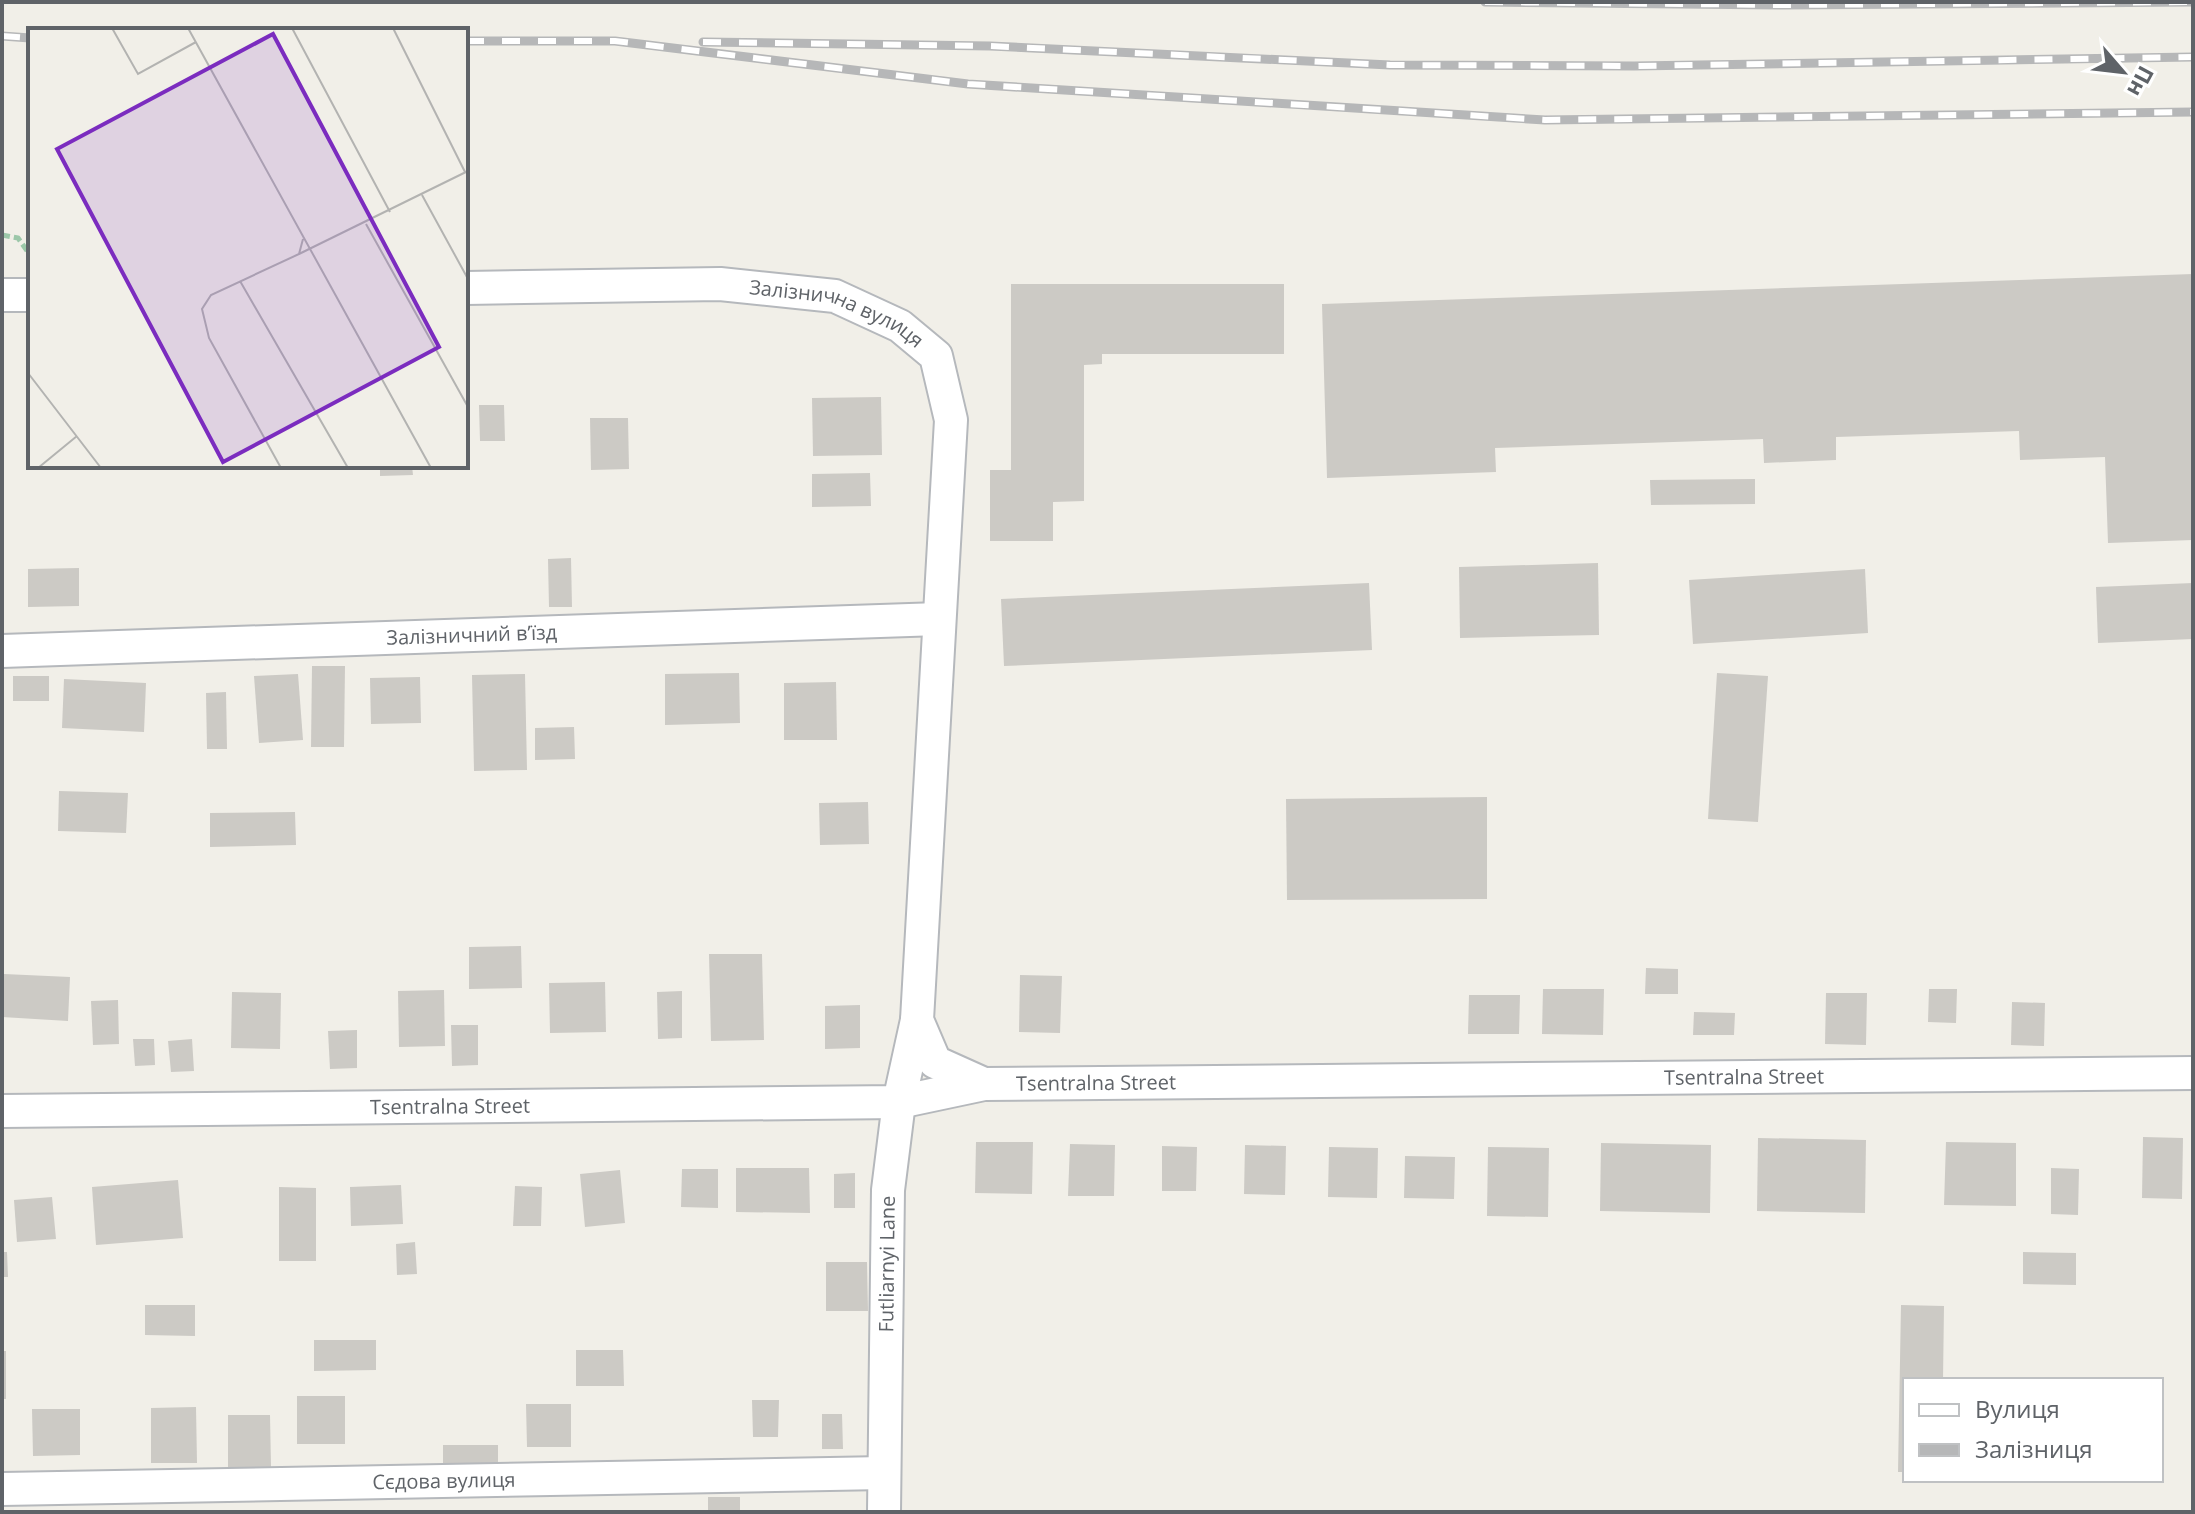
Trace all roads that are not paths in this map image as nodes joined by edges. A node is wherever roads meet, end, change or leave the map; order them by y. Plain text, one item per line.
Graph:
1 (468, 288) edge
2 (2, 295) edge
3 (28, 295) edge
4 (939, 619) junction
5 (2, 651) edge
6 (917, 1020) junction
7 (2193, 1073) edge
8 (984, 1084) junction
9 (899, 1102) junction
10 (2, 1111) edge
11 (884, 1473) junction
12 (2, 1489) edge
13 (884, 1512) edge

1 - 4 street, Залізнична вулиця
2 - 3 street
4 - 5 street, Залізничний в’їзд
4 - 6 street, Залізнична вулиця
6 - 8 street
6 - 9 street, Futliarnyi Lane
7 - 8 street, Tsentralna Street
8 - 9 street, Tsentralna Street
9 - 10 street, Tsentralna Street
9 - 11 street, Futliarnyi Lane
11 - 12 street, Сєдова вулиця
11 - 13 street, Futliarnyi Lane

